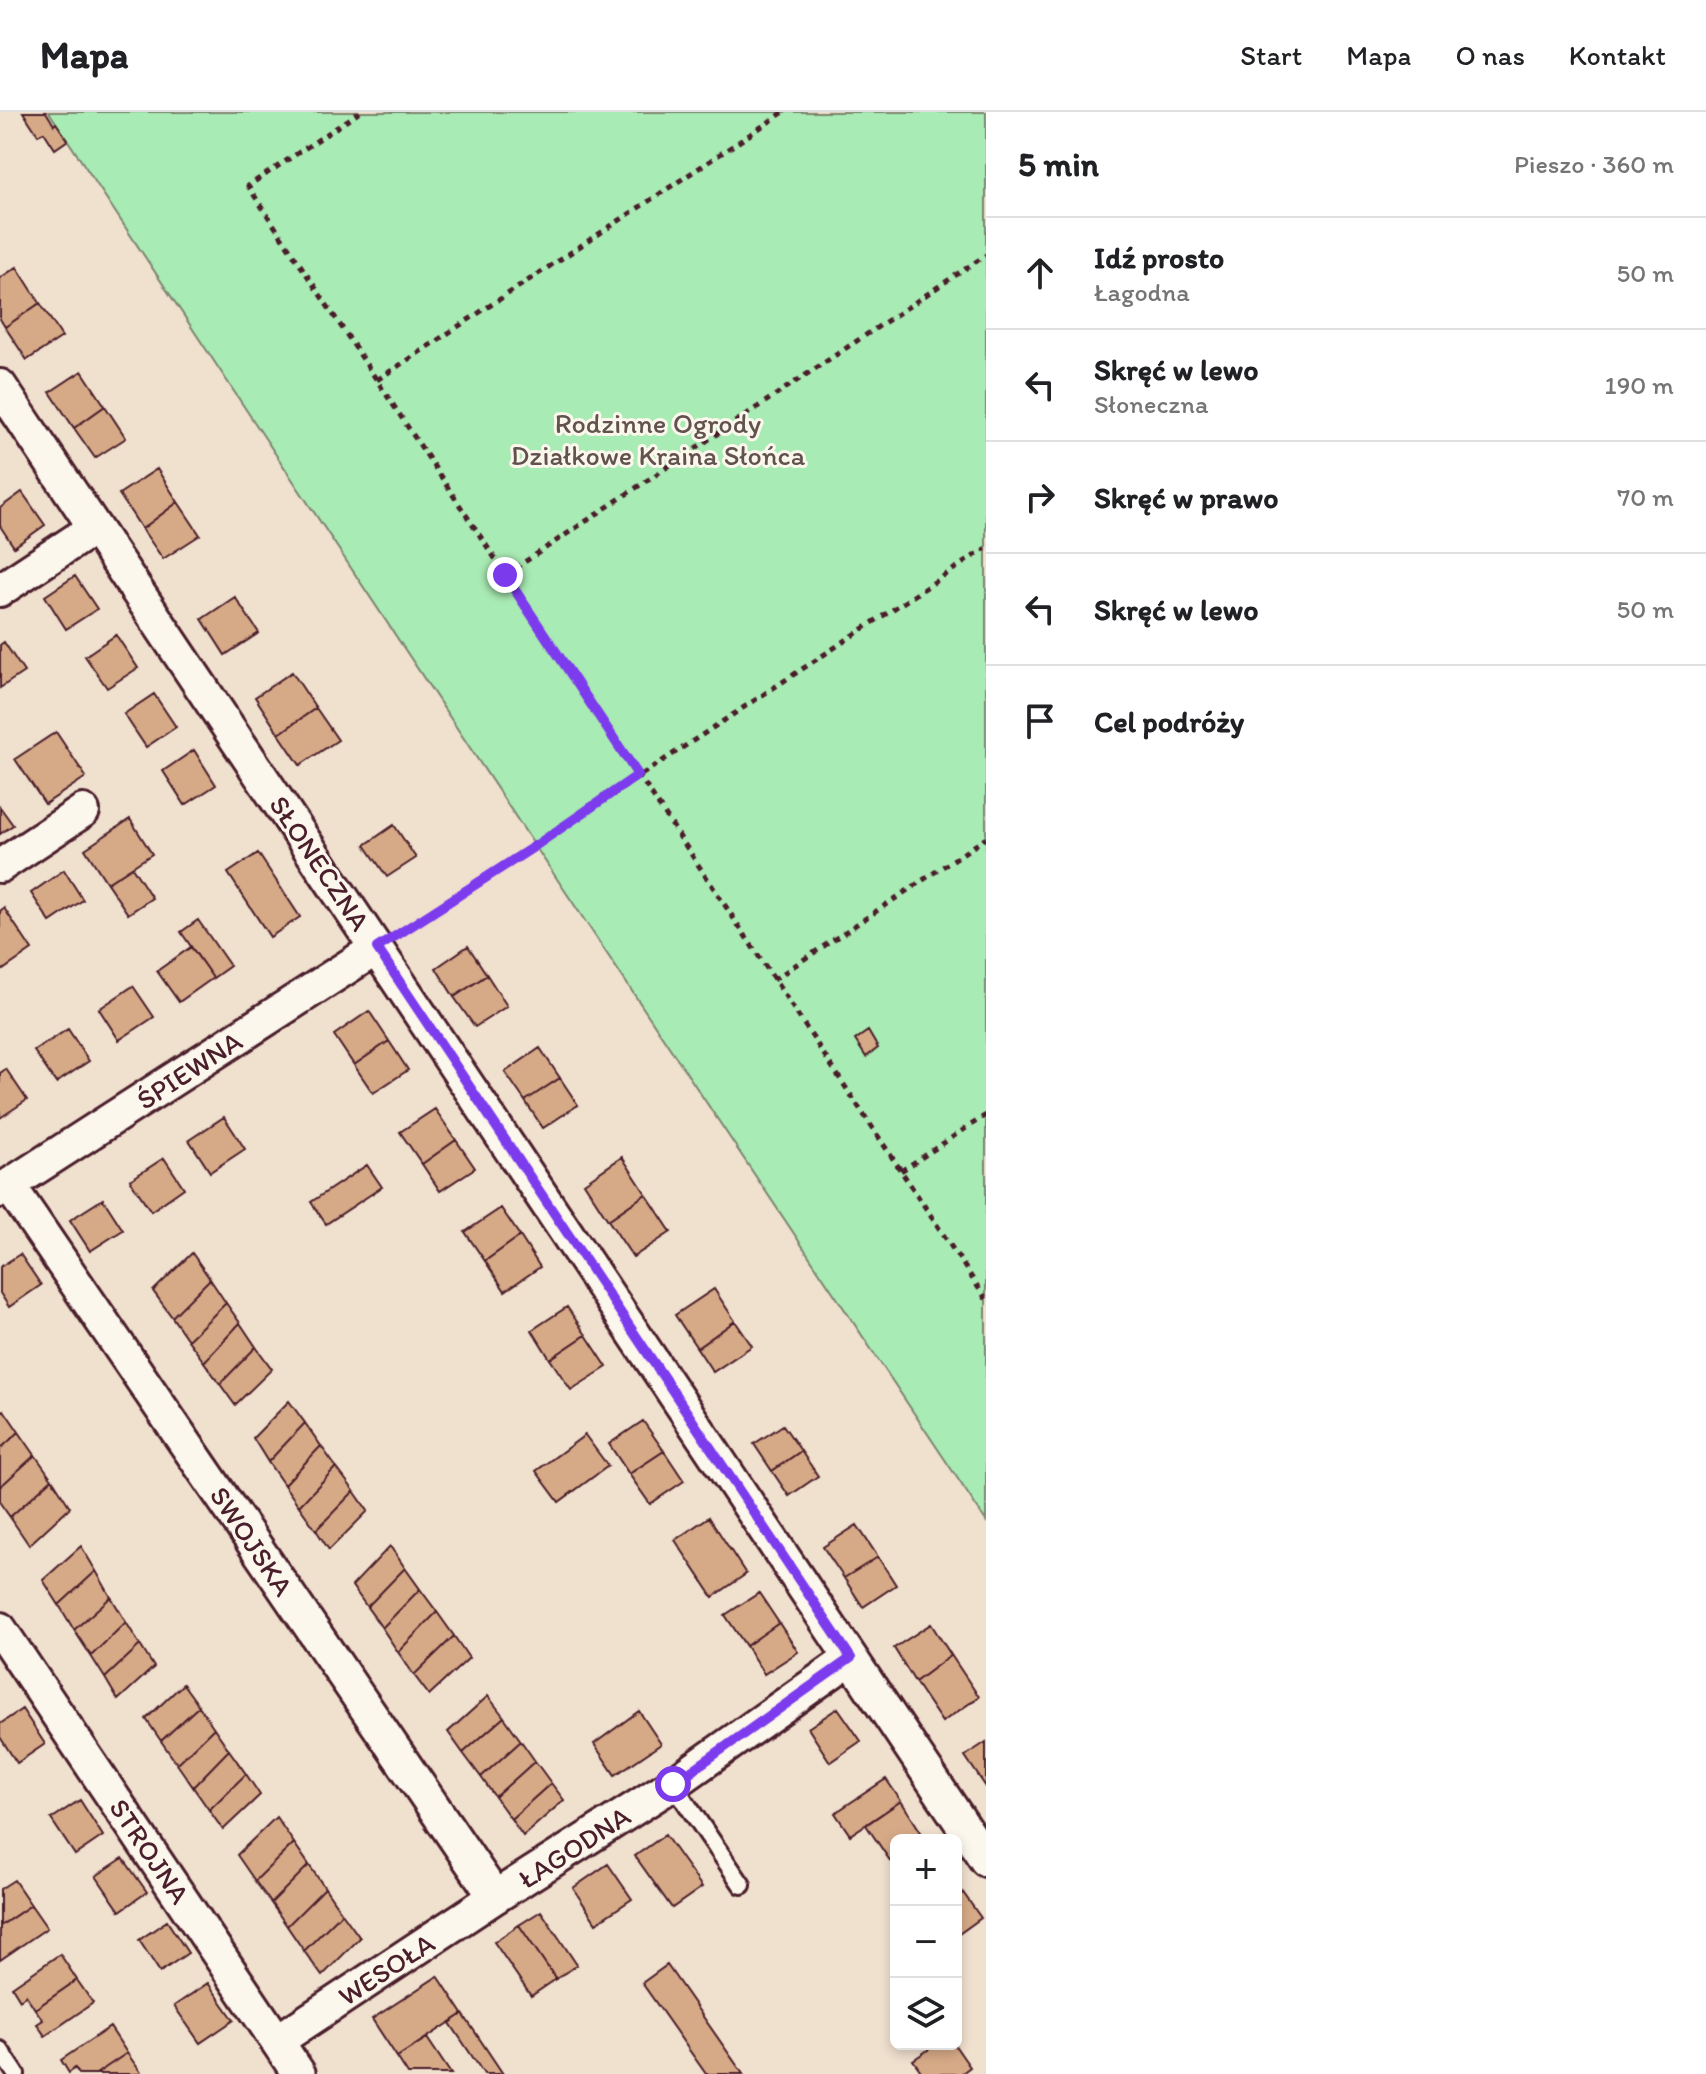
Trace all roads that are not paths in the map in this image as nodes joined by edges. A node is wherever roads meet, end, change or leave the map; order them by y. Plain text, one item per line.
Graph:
1 (0, 386) edge
2 (94, 528) junction
3 (0, 590) edge
4 (83, 811) dead end
5 (0, 866) edge
6 (377, 948) junction
7 (5, 1188) edge
8 (0, 1629) edge
9 (851, 1658) junction
10 (673, 1784) junction
11 (986, 1860) edge
12 (742, 1885) dead end
13 (495, 1897) junction
14 (277, 2041) junction
15 (0, 2050) edge
16 (16, 2074) edge
17 (299, 2074) edge

1 - 2 street, SŁONECZNA
2 - 3 street
2 - 6 street, SŁONECZNA
4 - 5 street
6 - 7 street, ŚPIEWNA
6 - 9 street, SŁONECZNA
7 - 13 street, SWOJSKA
8 - 14 street, STROJNA
9 - 10 street, ŁAGODNA
9 - 11 street, SŁONECZNA
10 - 12 lane
10 - 13 street, ŁAGODNA
13 - 14 street, WESOŁA
14 - 17 street, STROJNA
15 - 16 lane

